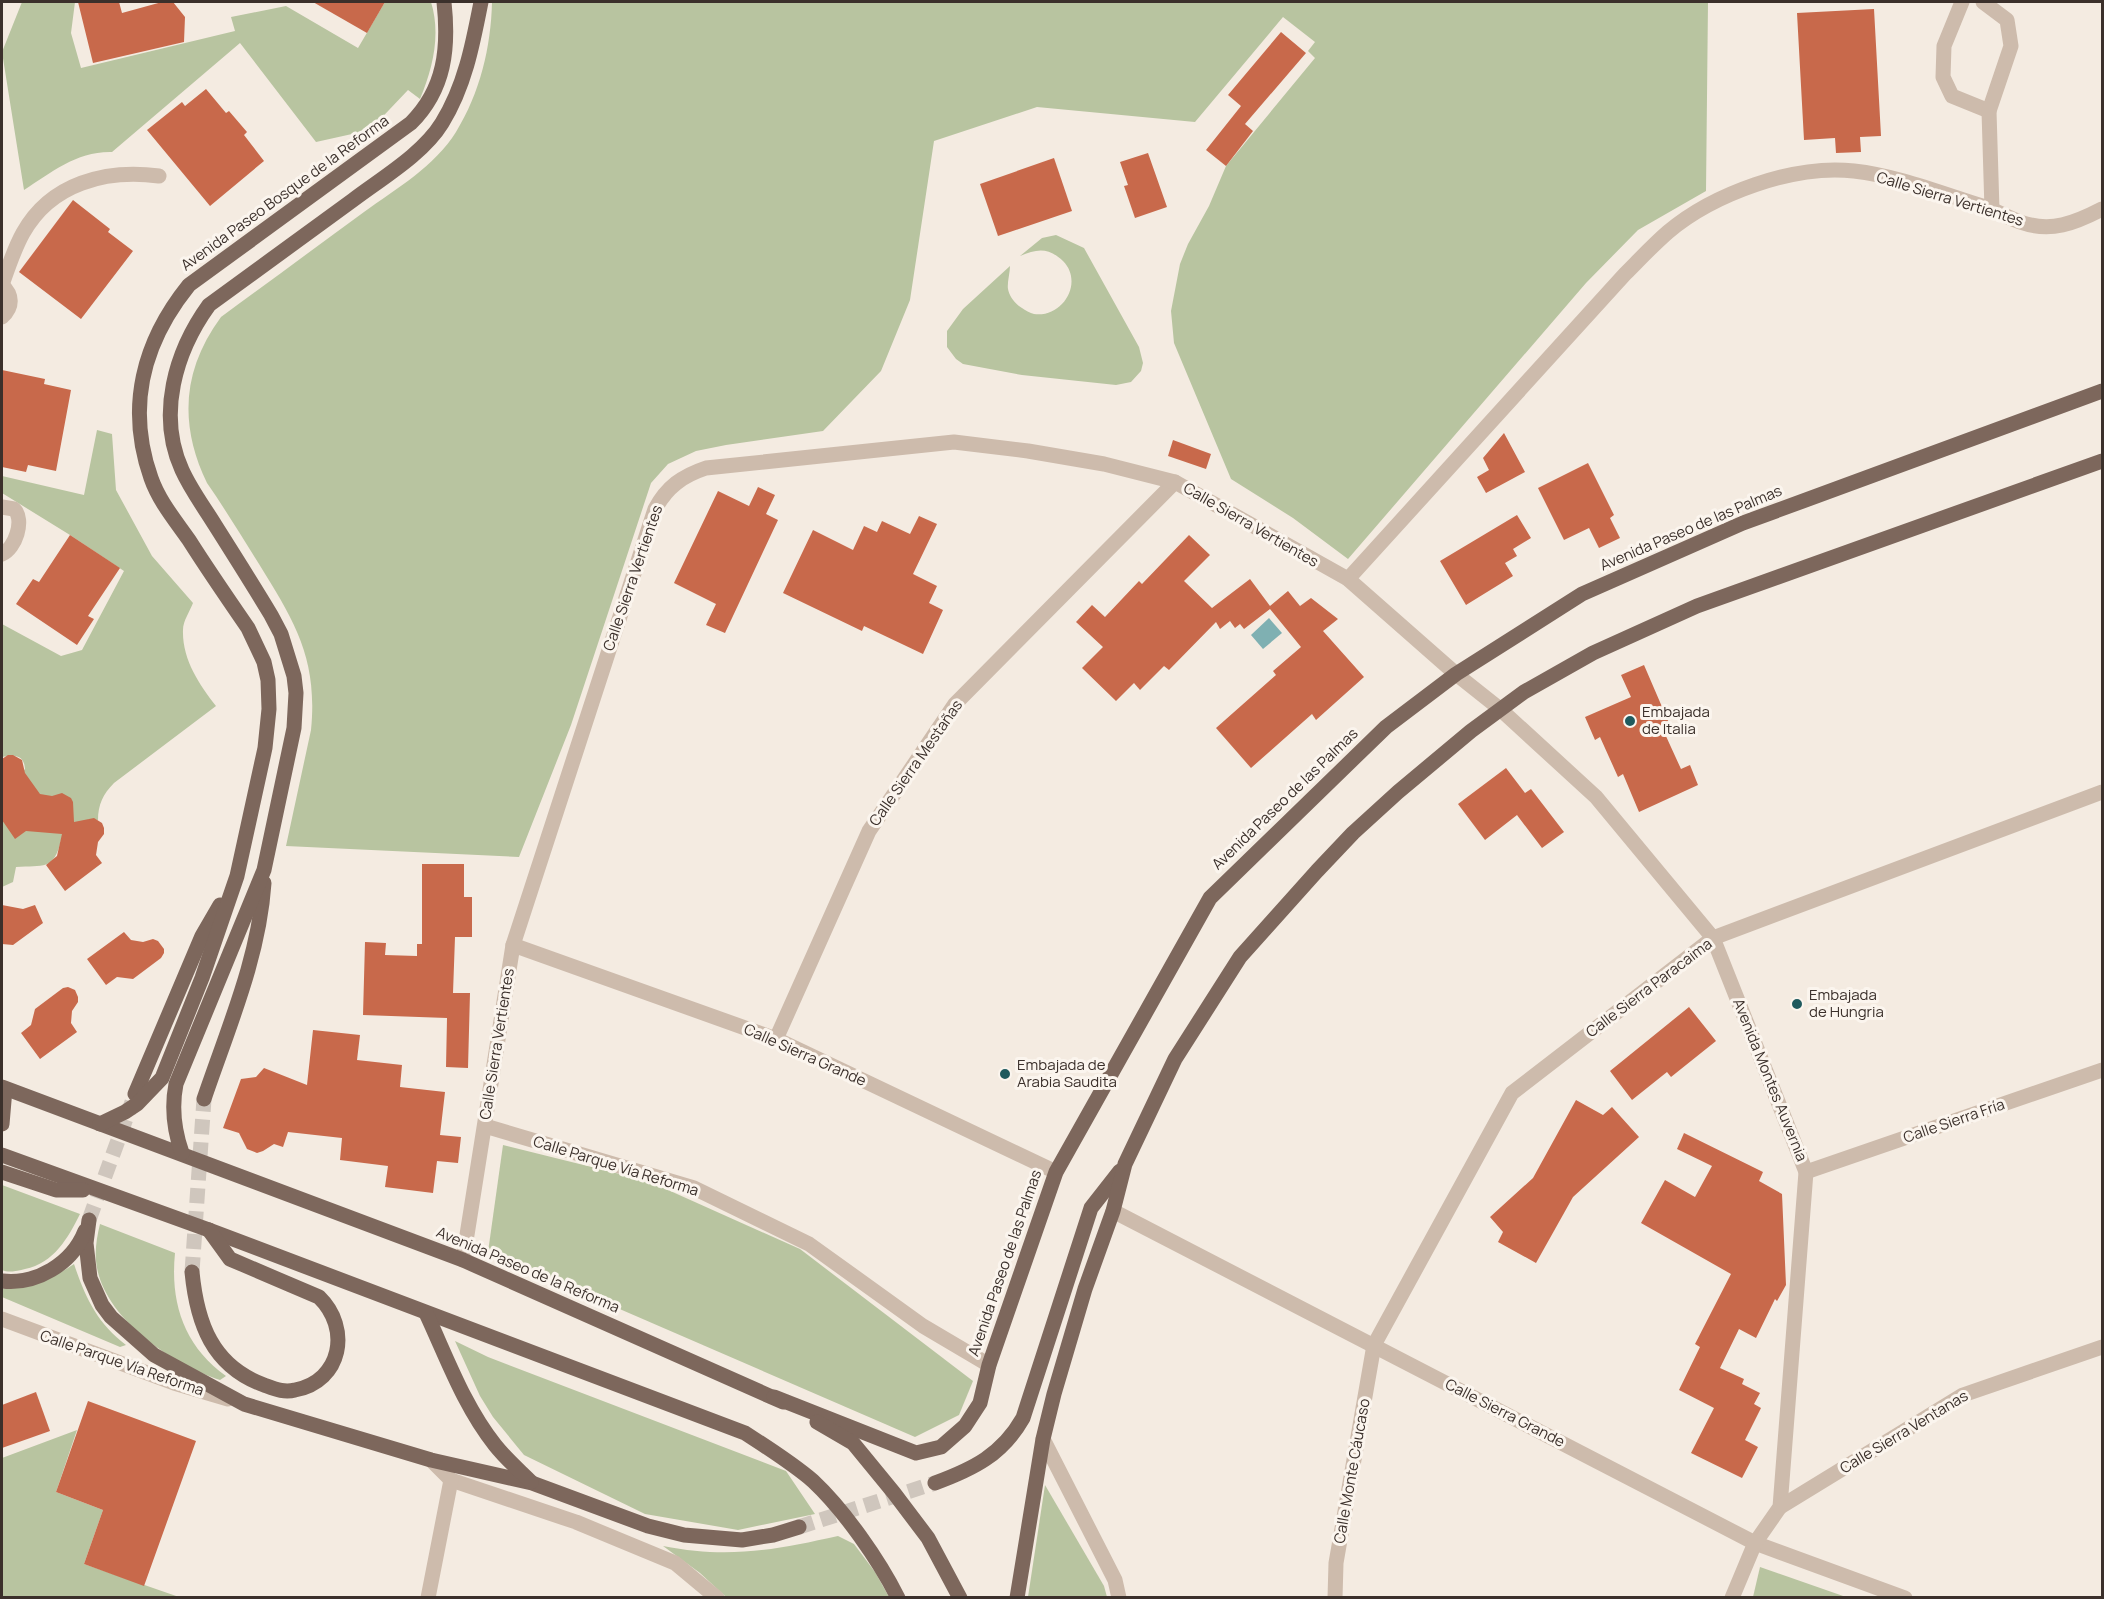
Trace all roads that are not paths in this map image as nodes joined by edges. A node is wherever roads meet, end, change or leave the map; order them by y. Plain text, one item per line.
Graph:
1 (444, 2) edge
2 (481, 2) edge
3 (1962, 2) edge
4 (1983, 2) edge
5 (1989, 111) junction
6 (159, 176) dead end
7 (2103, 209) edge
8 (1992, 210) junction
9 (2, 285) edge
10 (2, 316) edge
11 (2103, 391) edge
12 (2103, 461) edge
13 (1175, 482) junction
14 (2, 507) edge
15 (2, 554) edge
16 (1348, 579) junction
17 (1456, 674) junction
18 (1500, 709) junction
19 (2103, 792) edge
20 (264, 870) junction
21 (237, 876) junction
22 (1713, 938) junction
23 (513, 945) junction
24 (776, 1039) junction
25 (2103, 1070) edge
26 (3, 1088) edge
27 (135, 1094) tunnel mouth
28 (204, 1099) tunnel mouth
29 (2, 1124) edge
30 (100, 1124) junction
31 (484, 1126) junction
32 (182, 1153) junction
33 (2, 1155) edge
34 (1125, 1164) junction
35 (2, 1172) edge
36 (1056, 1172) junction
37 (1806, 1172) junction
38 (93, 1190) junction
39 (1113, 1211) junction
40 (209, 1230) junction
41 (463, 1260) junction
42 (192, 1272) tunnel mouth
43 (2, 1281) edge
44 (426, 1313) junction
45 (2, 1319) edge
46 (1374, 1345) junction
47 (2103, 1347) edge
48 (989, 1365) junction
49 (774, 1397) junction
50 (244, 1404) junction
51 (1043, 1439) junction
52 (431, 1460) junction
53 (451, 1480) junction
54 (532, 1483) junction
55 (935, 1483) tunnel mouth
56 (1780, 1507) junction
57 (799, 1527) tunnel mouth
58 (1755, 1543) junction
59 (429, 1598) edge
60 (717, 1598) edge
61 (898, 1598) edge
62 (960, 1598) edge
63 (1017, 1598) edge
64 (1119, 1598) edge
65 (1335, 1598) edge
66 (1732, 1598) edge
67 (1905, 1598) edge

1 - 21 main road, Avenida Paseo Bosque de la Reforma
2 - 20 main road
3 - 5 street
4 - 5 street
5 - 8 street
6 - 9 street
7 - 8 street, Calle Sierra Vertientes
8 - 16 street, Calle Sierra Vertientes
9 - 10 street
11 - 17 main road, Avenida Paseo de las Palmas
12 - 18 main road
13 - 16 street, Calle Sierra Vertientes
13 - 23 street, Calle Sierra Vertientes
13 - 24 street, Calle Sierra Mestañas
14 - 15 street
16 - 17 street, Calle Sierra Vertientes
17 - 18 street, Calle Sierra Vertientes
17 - 36 main road, Avenida Paseo de las Palmas
18 - 22 street, Avenida Montes Auvernia
18 - 34 main road
19 - 22 street, Calle Sierra Paracaima
20 - 28 main road
20 - 32 main road
21 - 27 main road
21 - 30 main road, Avenida Paseo Bosque de la Reforma
22 - 37 street, Avenida Montes Auvernia
22 - 46 street, Calle Sierra Paracaima
23 - 24 street, Calle Sierra Grande
23 - 31 street, Calle Sierra Vertientes
24 - 36 street, Calle Sierra Grande
25 - 37 street, Calle Sierra Fría
26 - 29 main road
26 - 30 main road, Avenida Paseo de la Reforma
30 - 32 main road, Avenida Paseo de la Reforma
31 - 41 street, Calle Sierra Vertientes
31 - 48 street, Calle Parque Vía Reforma
32 - 41 main road, Avenida Paseo de la Reforma
33 - 38 main road
34 - 39 main road
34 - 55 main road
35 - 38 main road
36 - 48 main road, Avenida Paseo de las Palmas
37 - 56 street, Avenida Montes Auvernia
38 - 40 main road
39 - 46 street, Calle Sierra Grande
39 - 51 main road
40 - 42 main road
40 - 44 main road
41 - 49 main road, Avenida Paseo de la Reforma
43 - 50 main road
44 - 54 main road
44 - 61 main road
45 - 50 street, Calle Parque Vía Reforma
46 - 58 street, Calle Sierra Grande
46 - 65 street, Calle Monte Cáucaso
47 - 56 street, Calle Sierra Ventanas
48 - 49 main road, Avenida Paseo de las Palmas
49 - 62 main road, Avenida Paseo de la Reforma
50 - 52 main road
51 - 63 main road
51 - 64 street
52 - 53 street
52 - 54 main road
53 - 59 street
53 - 60 street
54 - 57 main road
56 - 58 street
58 - 66 street
58 - 67 street, Calle Sierra Grande

